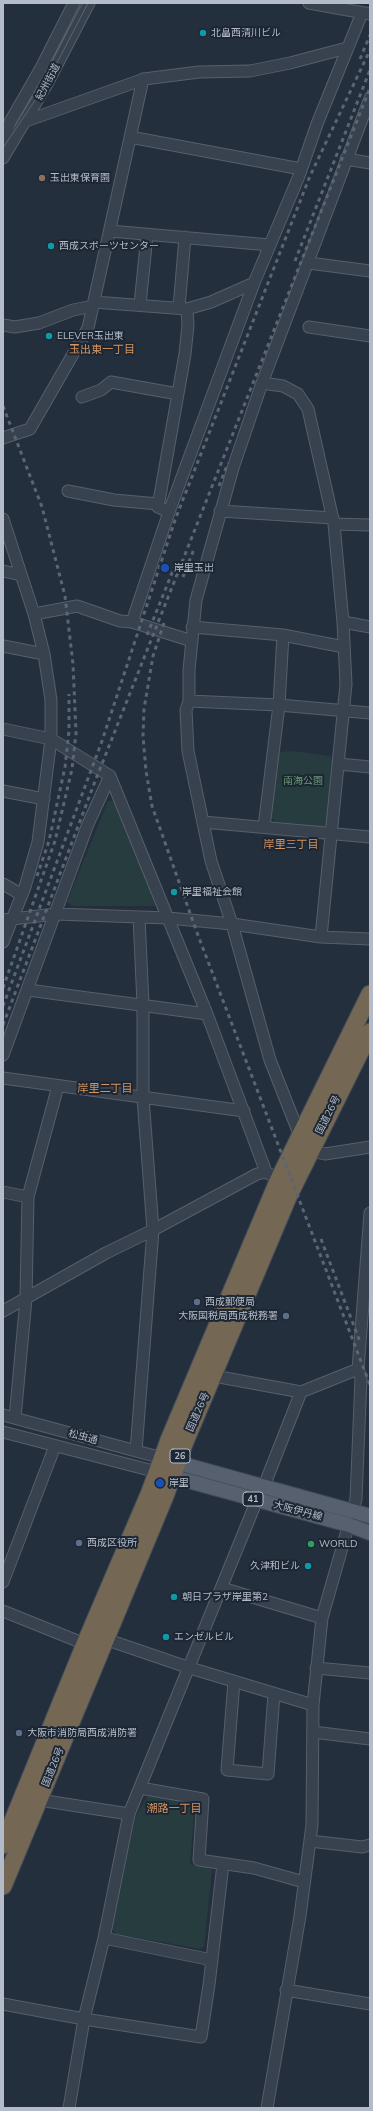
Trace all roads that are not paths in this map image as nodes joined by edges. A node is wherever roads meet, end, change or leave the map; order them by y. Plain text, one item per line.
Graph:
1 (74, 3) edge
2 (89, 3) edge
3 (309, 3) edge
4 (368, 13) edge
5 (347, 48) junction
6 (143, 79) junction
7 (370, 98) edge
8 (7, 116) edge
9 (26, 121) junction
10 (130, 137) junction
11 (3, 143) edge
12 (3, 158) edge
13 (346, 159) junction
14 (370, 163) edge
15 (301, 169) junction
16 (110, 231) junction
17 (147, 235) junction
18 (185, 237) junction
19 (270, 244) junction
20 (309, 263) junction
21 (370, 271) edge
22 (254, 283) junction
23 (94, 304) junction
24 (140, 305) junction
25 (183, 308) junction
26 (3, 325) edge
27 (309, 328) dead end
28 (370, 336) edge
29 (262, 383) junction
30 (178, 394) junction
31 (82, 397) dead end
32 (3, 438) edge
33 (68, 491) dead end
34 (158, 504) junction
35 (220, 511) junction
36 (169, 512) junction
37 (3, 519) edge
38 (334, 521) junction
39 (370, 525) edge
40 (3, 571) edge
41 (21, 575) junction
42 (34, 614) junction
43 (132, 622) junction
44 (343, 622) junction
45 (192, 627) junction
46 (370, 627) edge
47 (283, 635) junction
48 (192, 641) junction
49 (3, 646) edge
50 (344, 647) junction
51 (44, 654) junction
52 (190, 701) junction
53 (279, 705) junction
54 (344, 711) junction
55 (370, 713) edge
56 (3, 730) edge
57 (51, 739) junction
58 (339, 764) junction
59 (370, 767) edge
60 (110, 776) junction
61 (3, 791) edge
62 (44, 799) junction
63 (202, 822) junction
64 (264, 827) junction
65 (332, 833) junction
66 (370, 837) edge
67 (3, 884) edge
68 (22, 895) junction
69 (56, 914) junction
70 (139, 917) junction
71 (168, 918) junction
72 (8, 919) edge
73 (232, 924) junction
74 (321, 937) junction
75 (370, 939) edge
76 (3, 942) edge
77 (28, 990) junction
78 (370, 994) edge
79 (143, 1004) junction
80 (207, 1014) junction
81 (369, 1035) edge
82 (3, 1055) edge
83 (3, 1078) edge
84 (58, 1086) junction
85 (143, 1098) junction
86 (244, 1111) junction
87 (300, 1136) junction
88 (370, 1147) edge
89 (310, 1151) junction
90 (272, 1176) junction
91 (3, 1192) edge
92 (28, 1197) junction
93 (370, 1213) edge
94 (153, 1230) junction
95 (367, 1294) edge
96 (26, 1299) junction
97 (3, 1311) edge
98 (358, 1369) junction
99 (214, 1376) junction
100 (301, 1392) junction
101 (3, 1415) edge
102 (15, 1418) junction
103 (3, 1432) edge
104 (55, 1446) junction
105 (136, 1451) junction
106 (167, 1467) junction
107 (264, 1486) junction
108 (258, 1500) junction
109 (353, 1511) junction
110 (370, 1516) edge
111 (349, 1525) junction
112 (370, 1533) edge
113 (3, 1582) edge
114 (222, 1588) junction
115 (3, 1611) edge
116 (322, 1618) junction
117 (105, 1639) junction
118 (85, 1644) junction
119 (190, 1668) junction
120 (316, 1668) junction
121 (370, 1673) edge
122 (234, 1681) junction
123 (274, 1694) junction
124 (313, 1706) junction
125 (313, 1732) junction
126 (370, 1739) edge
127 (140, 1788) junction
128 (22, 1797) junction
129 (39, 1800) junction
130 (129, 1814) junction
131 (4, 1840) edge
132 (310, 1841) junction
133 (370, 1845) edge
134 (223, 1864) junction
135 (304, 1882) junction
136 (3, 1886) edge
137 (104, 1938) junction
138 (212, 1960) junction
139 (286, 1990) junction
140 (3, 2004) edge
141 (370, 2004) edge
142 (84, 2019) junction
143 (69, 2108) edge
144 (267, 2108) edge

1 - 8 street, 紀州街道
2 - 9 street, 紀州街道
3 - 4 street
4 - 5 street
5 - 6 street
5 - 15 street
6 - 9 street
6 - 10 street
7 - 13 street
8 - 11 street, 紀州街道
9 - 12 street, 紀州街道
10 - 15 street
10 - 16 street
13 - 14 street
13 - 20 street
15 - 19 street
16 - 17 street
16 - 23 street
17 - 18 street
17 - 24 street
18 - 19 street
18 - 25 street
19 - 22 street
20 - 21 street
20 - 29 street
22 - 25 street
22 - 36 street
23 - 24 street
23 - 26 street
23 - 32 street
24 - 25 street
25 - 30 street
27 - 28 street
29 - 35 street
29 - 38 street
30 - 31 street
30 - 34 street
33 - 34 street
34 - 36 street
35 - 38 street
35 - 45 street
36 - 43 street
37 - 41 street
38 - 39 street
38 - 44 street
40 - 41 street
41 - 42 street
42 - 43 street
42 - 51 street
43 - 48 street
44 - 46 street
44 - 50 street
45 - 47 street
45 - 48 street
47 - 50 street
47 - 53 street
48 - 52 street
49 - 51 street
50 - 54 street
51 - 57 street
52 - 53 street
52 - 63 street
53 - 54 street
53 - 64 street
54 - 55 street
54 - 58 street
56 - 57 street
57 - 60 street
57 - 62 street
58 - 59 street
58 - 65 street
60 - 69 street
60 - 71 street
61 - 62 street
62 - 68 street
63 - 64 street
63 - 73 street
64 - 65 street
65 - 66 street
65 - 74 street
67 - 68 street
68 - 72 street
69 - 70 street
69 - 72 street
69 - 77 street
70 - 71 street
70 - 79 street
71 - 73 street
71 - 80 street
72 - 76 street
73 - 74 street
73 - 87 street
74 - 75 street
77 - 79 street
77 - 82 street
78 - 87 highway, 国道26号 / 26
79 - 80 street
79 - 85 street
80 - 86 street
81 - 89 highway, 国道26号 / 26
83 - 84 street
84 - 85 street
84 - 92 street
85 - 86 street
85 - 94 street
86 - 90 street
87 - 90 highway, 国道26号 / 26
88 - 89 street
89 - 99 highway, 国道26号 / 26
90 - 94 street
90 - 106 highway, 国道26号 / 26
91 - 92 street
92 - 96 street
93 - 95 street
94 - 96 street
94 - 105 street
95 - 98 street
96 - 97 street
96 - 102 street
98 - 100 street
98 - 109 street
99 - 100 street
99 - 106 highway, 国道26号 / 26
100 - 107 street
101 - 102 street, 松虫通
102 - 105 street, 松虫通
103 - 104 street, 松虫通
104 - 106 street, 松虫通
104 - 113 street
105 - 106 street, 松虫通
106 - 107 main road, 大阪伊丹線 / 41
106 - 108 main road, 大阪伊丹線 / 41
106 - 117 highway, 国道26号 / 26
106 - 118 highway, 国道26号 / 26
107 - 109 main road, 大阪伊丹線 / 41
108 - 111 main road, 大阪伊丹線 / 41
108 - 114 street
109 - 110 main road, 大阪伊丹線 / 41
109 - 111 street
111 - 112 main road, 大阪伊丹線 / 41
111 - 116 street
114 - 116 street
114 - 119 street
115 - 118 street
116 - 120 street
117 - 119 street
117 - 129 highway, 国道26号 / 26
118 - 128 highway, 国道26号 / 26
119 - 122 street
119 - 127 street
120 - 121 street
120 - 124 street
122 - 123 street
122 - 123 street
123 - 124 street
124 - 125 street
125 - 126 street
125 - 132 street
127 - 130 street
127 - 134 street
128 - 129 street
128 - 131 highway, 国道26号 / 26
129 - 130 street
129 - 136 highway, 国道26号 / 26
130 - 137 street
132 - 133 street
132 - 135 street
134 - 135 street
134 - 138 street
135 - 139 street
137 - 138 street
137 - 142 street
138 - 142 street
139 - 141 street
139 - 144 street
140 - 142 street
142 - 143 street

